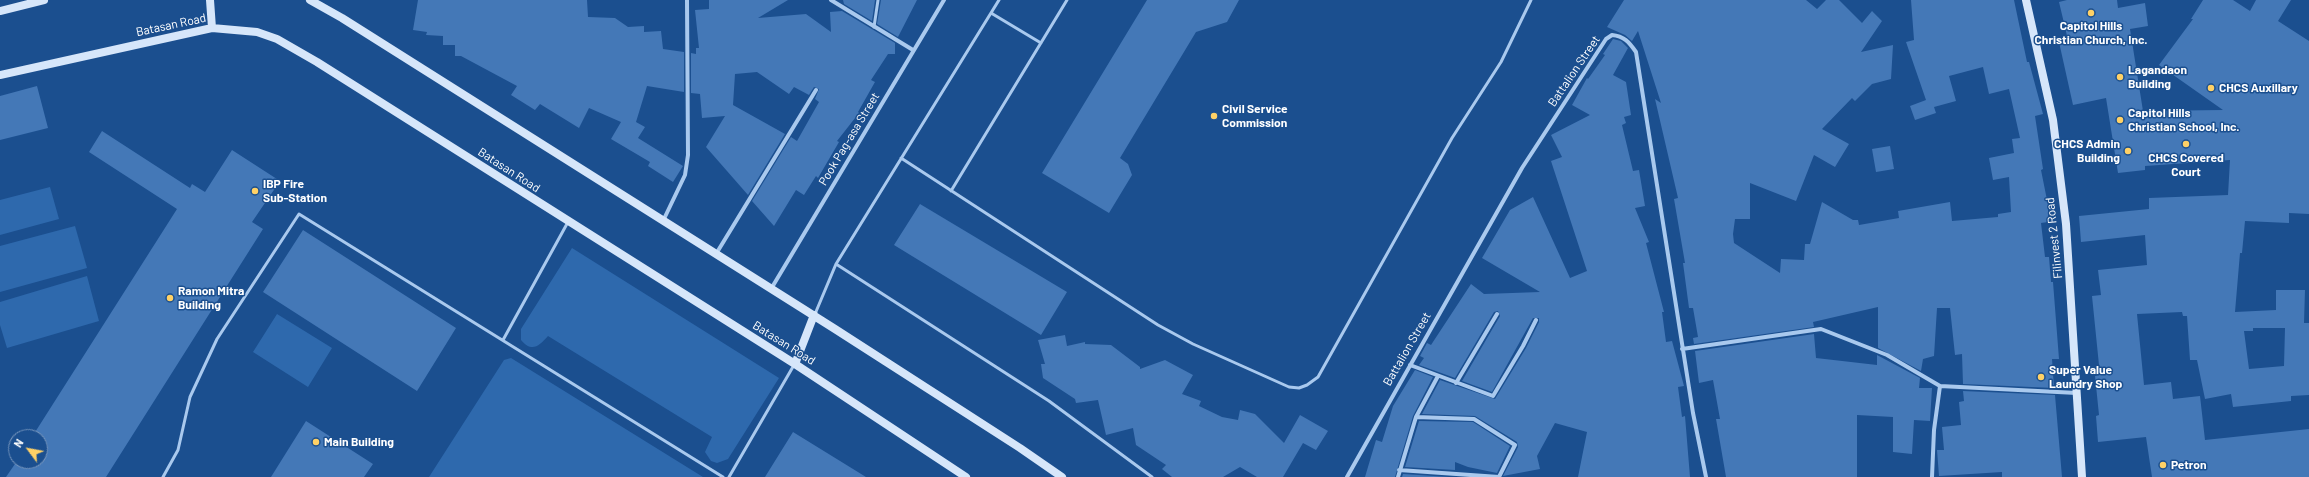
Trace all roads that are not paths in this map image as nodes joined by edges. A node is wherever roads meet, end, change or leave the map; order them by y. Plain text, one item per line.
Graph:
1 (44, 0) edge
2 (210, 0) edge
3 (310, 0) edge
4 (687, 0) edge
5 (831, 0) edge
6 (878, 0) edge
7 (944, 0) edge
8 (999, 0) edge
9 (1067, 0) edge
10 (1531, 0) edge
11 (2026, 0) edge
12 (0, 11) edge
13 (991, 13) junction
14 (874, 27) junction
15 (212, 28) junction
16 (1041, 43) junction
17 (913, 50) junction
18 (0, 75) edge
19 (816, 90) dead end
20 (901, 158) junction
21 (951, 191) junction
22 (568, 222) junction
23 (663, 222) junction
24 (716, 255) junction
25 (836, 264) junction
26 (772, 289) junction
27 (1497, 314) dead end
28 (814, 315) junction
29 (1536, 320) dead end
30 (503, 340) junction
31 (1682, 349) junction
32 (795, 364) junction
33 (1410, 365) junction
34 (1438, 376) junction
35 (1456, 383) junction
36 (1940, 386) junction
37 (2078, 393) junction
38 (1416, 417) junction
39 (1399, 470) junction
40 (163, 477) edge
41 (723, 477) edge
42 (729, 477) edge
43 (966, 477) edge
44 (1062, 477) edge
45 (1152, 477) edge
46 (1347, 477) edge
47 (1398, 477) edge
48 (1706, 477) edge
49 (1932, 477) edge
50 (2082, 477) edge

1 - 12 main road
2 - 15 main road
3 - 23 main road
4 - 23 street
5 - 14 street
6 - 14 lane
7 - 17 street, Pook Pag-asa Street
8 - 13 lane
9 - 16 lane
10 - 21 lane
11 - 37 main road, Filinvest 2 Road
13 - 16 lane
13 - 20 lane
14 - 17 street
15 - 18 main road, Batasan Road
15 - 22 main road, Batasan Road
16 - 21 lane
17 - 26 street, Pook Pag-asa Street
19 - 24 street
20 - 21 lane
20 - 25 lane
22 - 30 lane
22 - 32 main road, Batasan Road
23 - 24 main road
24 - 26 main road
25 - 28 lane
25 - 45 lane
26 - 28 main road
27 - 35 street
28 - 32 main road
28 - 44 main road
29 - 35 street
30 - 40 lane
30 - 41 lane
31 - 33 street, Battalion Street
31 - 36 street
31 - 48 street, Battalion Street
32 - 42 lane
32 - 43 main road, Batasan Road
33 - 34 street
33 - 46 street, Battalion Street
34 - 35 street
34 - 38 street
36 - 37 street
36 - 49 street
37 - 50 main road, Filinvest 2 Road
38 - 39 street
38 - 39 street
39 - 47 street

